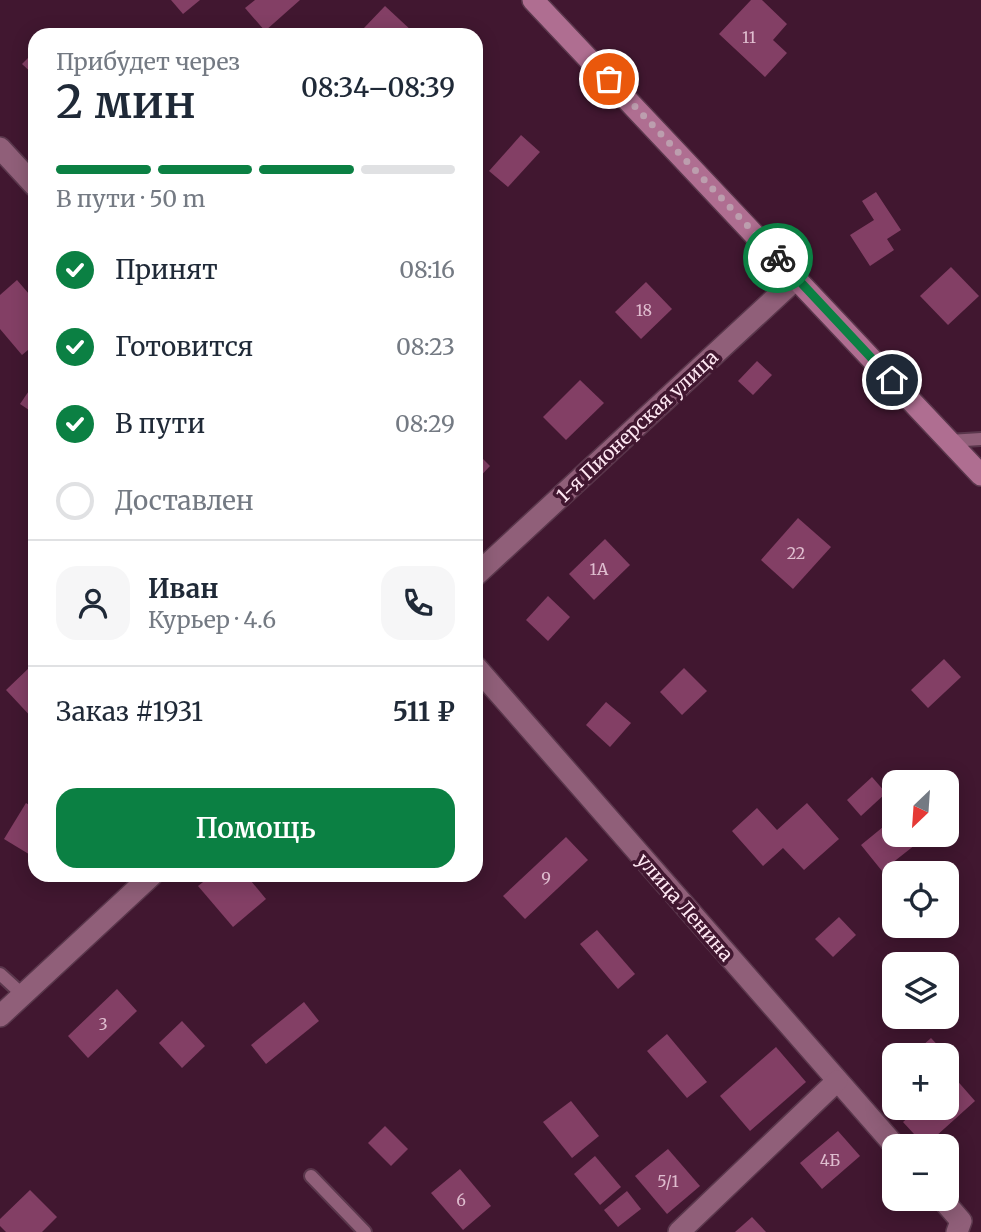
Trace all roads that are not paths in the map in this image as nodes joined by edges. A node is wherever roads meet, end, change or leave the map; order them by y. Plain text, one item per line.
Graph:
1 (533, 0) edge
2 (0, 148) edge
3 (28, 178) edge
4 (797, 278) junction
5 (981, 439) edge
6 (949, 441) junction
7 (981, 475) edge
8 (483, 569) edge
9 (483, 675) edge
10 (144, 882) edge
11 (0, 974) edge
12 (23, 995) junction
13 (0, 1016) edge
14 (837, 1081) junction
15 (884, 1134) edge
16 (311, 1176) dead end
17 (950, 1211) edge
18 (959, 1226) edge
19 (365, 1232) edge
20 (679, 1232) edge

1 - 4 street
2 - 3 street
4 - 6 street
4 - 8 street, 1-я Пионерская улица
5 - 6 lane
6 - 7 street
9 - 14 street, улица Ленина
10 - 12 street
11 - 12 lane
12 - 13 street
14 - 15 street, улица Ленина
14 - 20 street
16 - 19 lane
17 - 18 street

